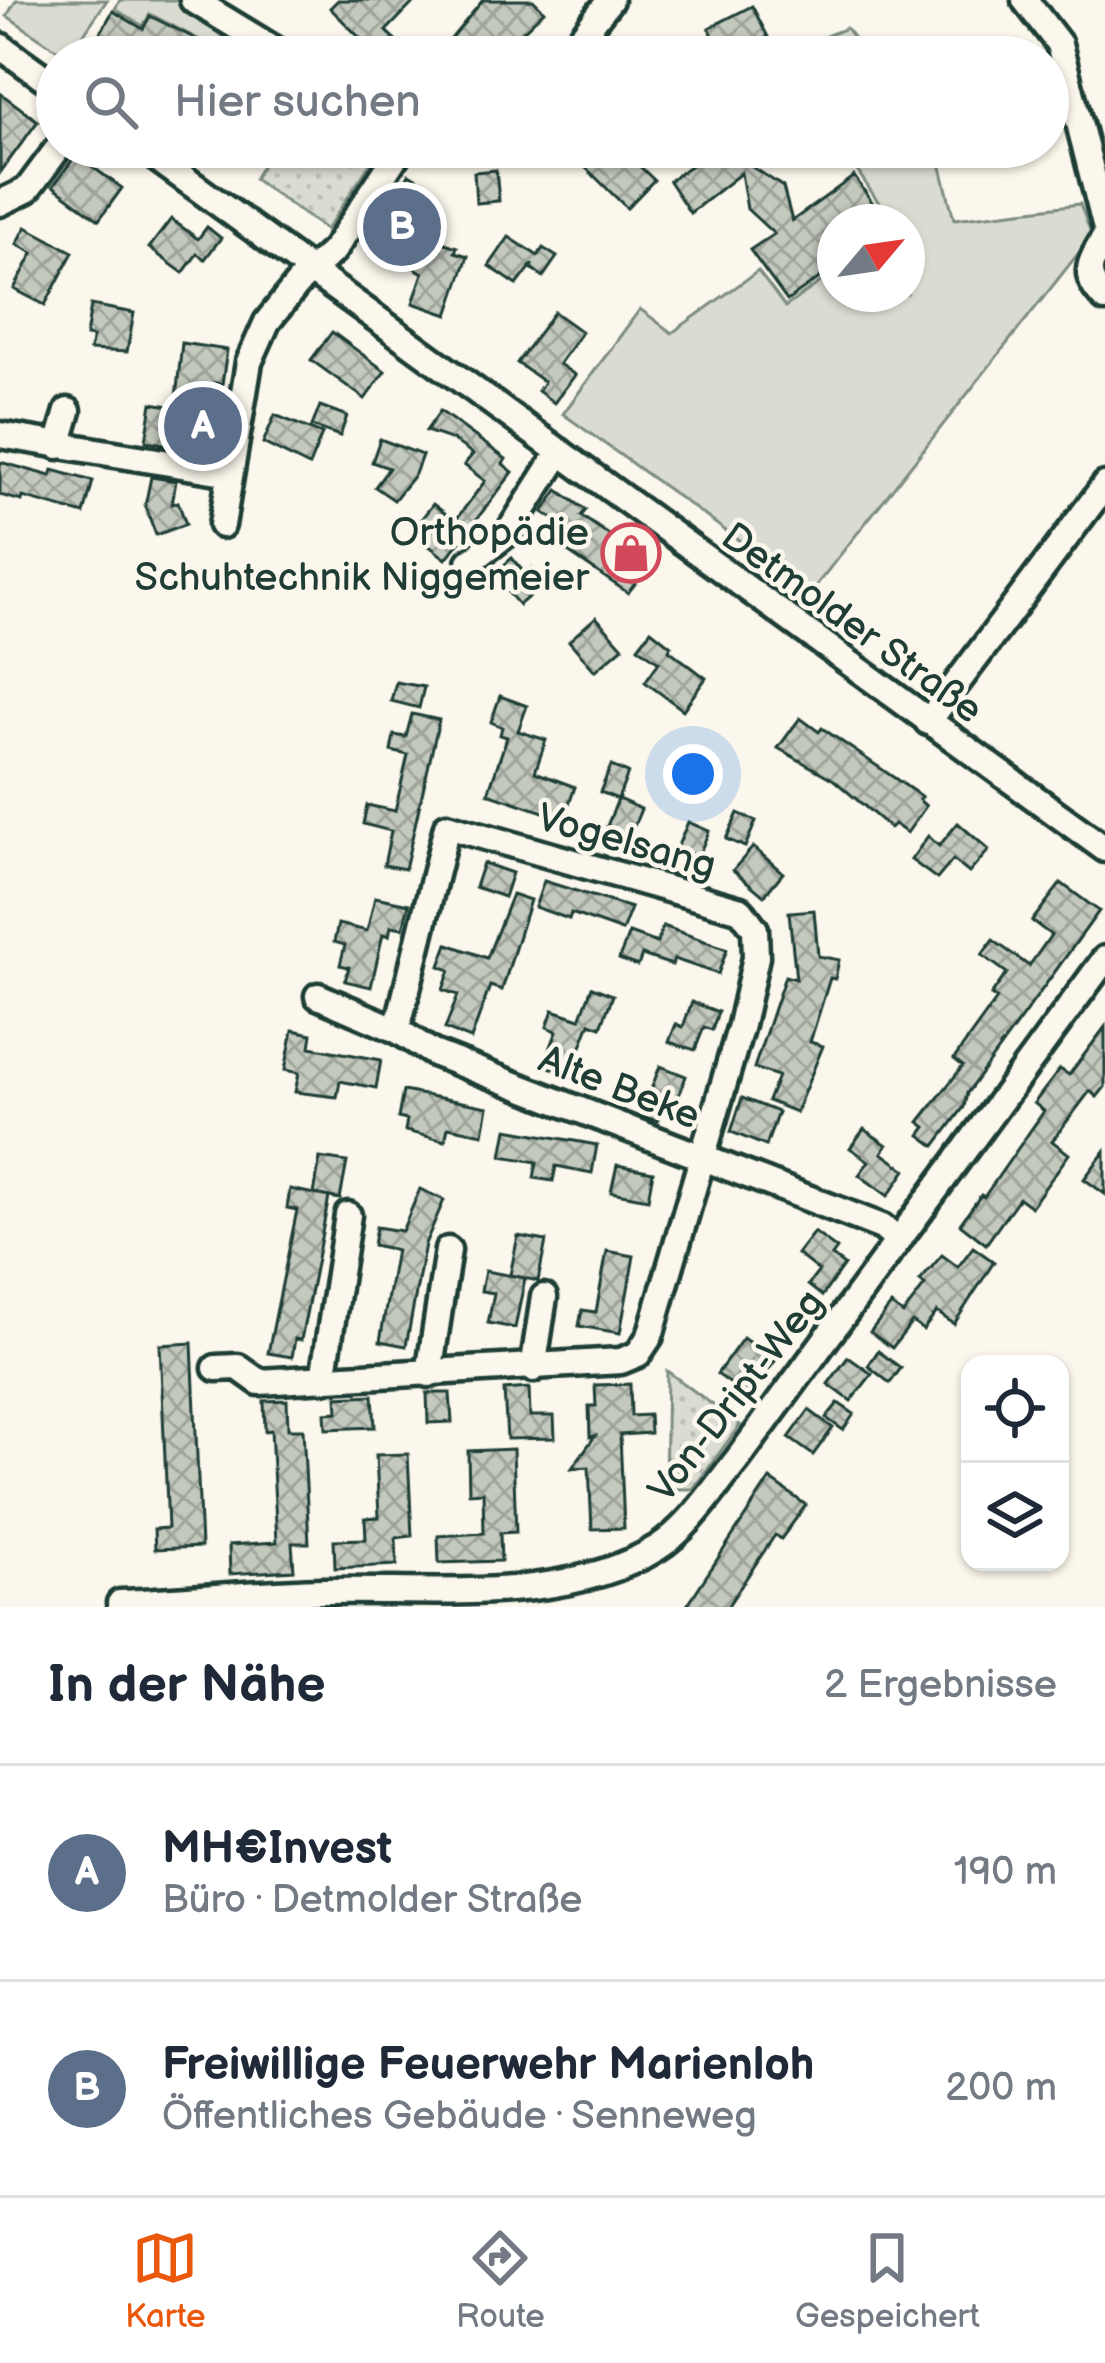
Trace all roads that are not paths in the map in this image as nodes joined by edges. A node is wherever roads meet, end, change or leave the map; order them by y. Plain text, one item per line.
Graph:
1 (193, 0) edge
2 (610, 0) edge
3 (1025, 0) edge
4 (252, 36) edge
5 (582, 36) edge
6 (1053, 36) edge
7 (0, 46) edge
8 (36, 72) edge
9 (1069, 83) edge
10 (43, 168) edge
11 (170, 168) edge
12 (388, 168) edge
13 (0, 203) edge
14 (1105, 225) edge
15 (1105, 237) edge
16 (312, 270) junction
17 (1105, 299) edge
18 (68, 411) dead end
19 (0, 435) edge
20 (58, 446) junction
21 (560, 452) junction
22 (230, 473) junction
23 (1105, 485) edge
24 (222, 525) dead end
25 (470, 562) dead end
26 (928, 722) junction
27 (1105, 849) edge
28 (1105, 959) edge
29 (318, 996) dead end
30 (397, 1030) junction
31 (701, 1155) junction
32 (348, 1215) dead end
33 (897, 1240) junction
34 (448, 1250) dead end
35 (544, 1297) dead end
36 (216, 1368) dead end
37 (533, 1369) junction
38 (429, 1373) junction
39 (322, 1379) junction
40 (120, 1603) dead end

1 - 4 street
2 - 5 street
3 - 6 street
7 - 8 street
9 - 14 street
10 - 13 street
11 - 16 street, Detmolder Straße
12 - 16 street
15 - 17 street
16 - 21 street, Detmolder Straße
16 - 22 street
18 - 20 street
19 - 20 street
20 - 22 street
21 - 25 street
21 - 26 street, Detmolder Straße
22 - 24 street
23 - 26 street
26 - 27 street, Detmolder Straße
28 - 33 street, Von-Dript-Weg
29 - 30 street, Alte Beke
30 - 31 street, Alte Beke
30 - 31 street, Vogelsang
31 - 33 street, Alte Beke
31 - 37 street
32 - 39 street
33 - 40 street, Von-Dript-Weg
34 - 38 street
35 - 37 street
36 - 39 street
37 - 38 street
38 - 39 street

